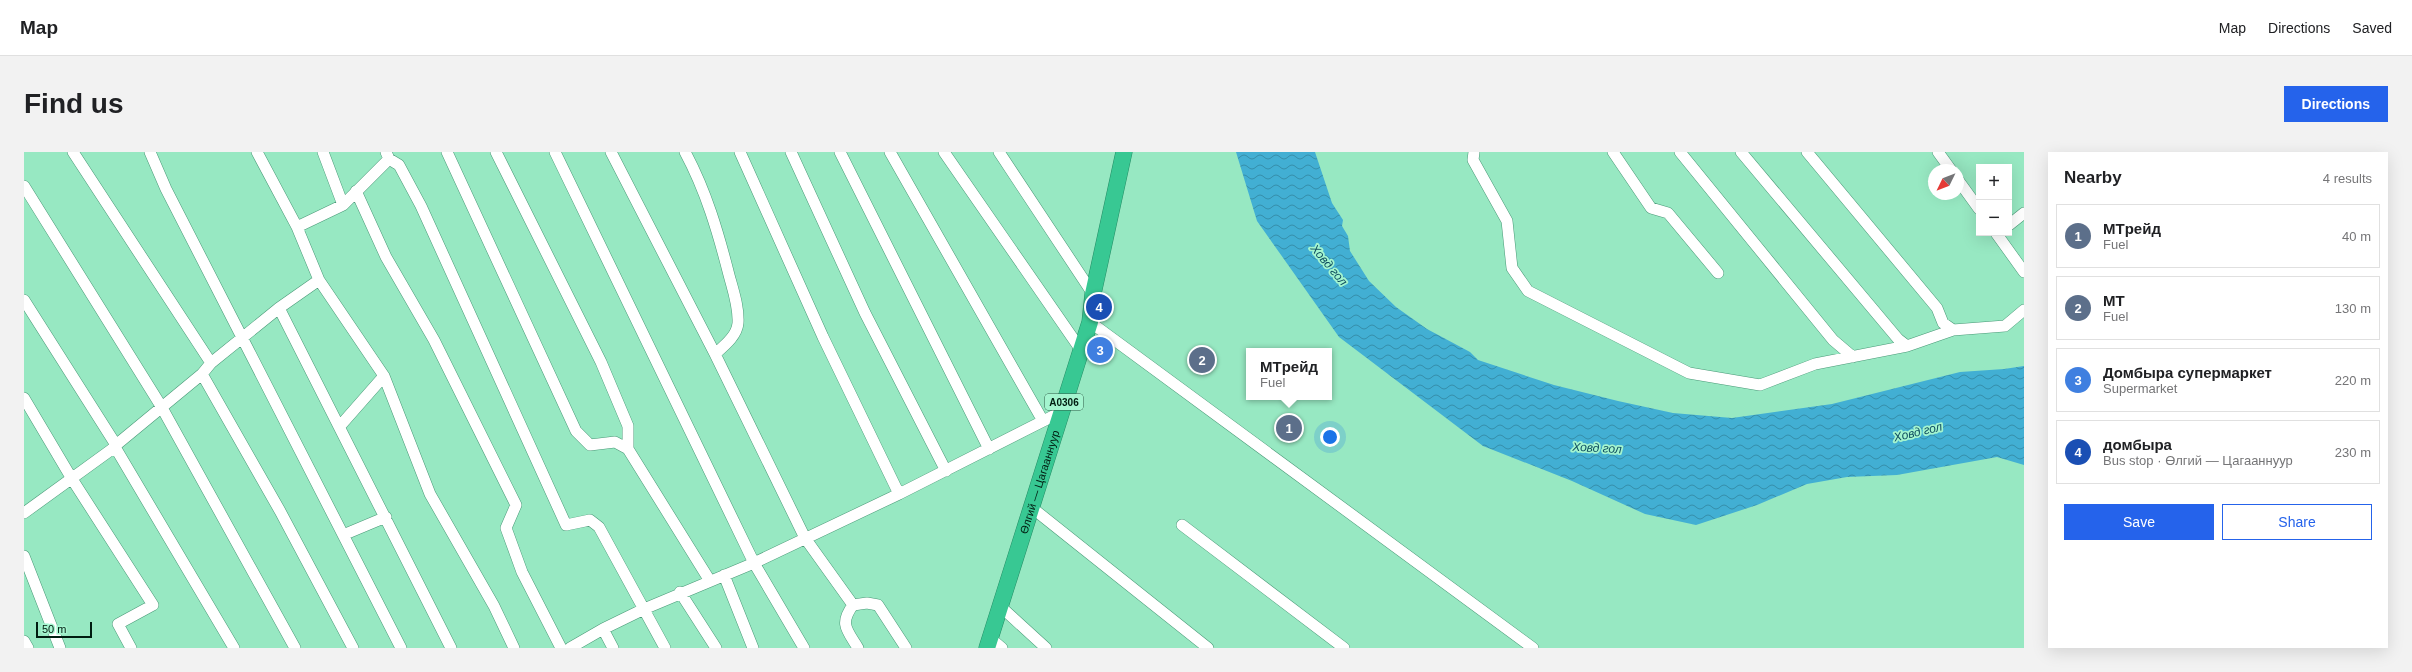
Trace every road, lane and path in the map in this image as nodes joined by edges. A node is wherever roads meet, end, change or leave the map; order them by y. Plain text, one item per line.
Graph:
1 (73, 152) edge
2 (150, 152) edge
3 (257, 152) edge
4 (323, 152) edge
5 (447, 152) edge
6 (496, 152) edge
7 (555, 152) edge
8 (612, 152) edge
9 (685, 152) edge
10 (740, 152) edge
11 (791, 152) edge
12 (840, 152) edge
13 (890, 152) edge
14 (944, 152) edge
15 (999, 152) edge
16 (1474, 152) edge
17 (1613, 152) edge
18 (1680, 152) edge
19 (1741, 152) edge
20 (1807, 152) edge
21 (1938, 152) edge
22 (1121, 153) edge
23 (388, 156) edge
24 (1947, 164) edge
25 (24, 186) edge
26 (1964, 188) edge
27 (356, 191) junction
28 (343, 205) junction
29 (1976, 205) edge
30 (2024, 214) edge
31 (2012, 223) edge
32 (297, 228) junction
33 (1999, 236) edge
34 (2024, 272) edge
35 (1718, 274) dead end
36 (319, 280) junction
37 (1093, 294) junction
38 (24, 300) edge
39 (279, 308) junction
40 (2024, 310) edge
41 (1090, 322) junction
42 (1953, 330) junction
43 (243, 338) junction
44 (1908, 346) junction
45 (1081, 350) junction
46 (715, 354) junction
47 (1853, 357) junction
48 (211, 362) junction
49 (202, 374) junction
50 (384, 376) junction
51 (24, 398) edge
52 (161, 406) junction
53 (1061, 412) junction
54 (1043, 421) junction
55 (340, 426) junction
56 (115, 446) junction
57 (628, 449) junction
58 (989, 449) junction
59 (946, 471) junction
60 (72, 479) junction
61 (899, 494) junction
62 (1031, 507) junction
63 (24, 512) edge
64 (386, 517) junction
65 (1182, 525) dead end
66 (343, 535) junction
67 (805, 538) junction
68 (24, 556) edge
69 (754, 563) junction
70 (724, 575) junction
71 (710, 581) junction
72 (680, 592) junction
73 (853, 605) junction
74 (1000, 606) junction
75 (644, 608) junction
76 (603, 629) junction
77 (24, 641) edge
78 (993, 645) edge
79 (28, 648) edge
80 (60, 648) edge
81 (131, 648) edge
82 (234, 648) edge
83 (295, 648) edge
84 (353, 648) edge
85 (402, 648) edge
86 (451, 648) edge
87 (514, 648) edge
88 (561, 648) edge
89 (570, 648) edge
90 (613, 648) edge
91 (665, 648) edge
92 (716, 648) edge
93 (753, 648) edge
94 (804, 648) edge
95 (858, 648) edge
96 (906, 648) edge
97 (1046, 648) edge
98 (1208, 648) edge
99 (1344, 648) edge
100 (1533, 648) edge

1 - 48 street
2 - 43 street
3 - 32 street
4 - 28 street
5 - 57 street
6 - 57 street
7 - 69 street
8 - 46 street
9 - 46 street
10 - 61 street
11 - 59 street
12 - 58 street
13 - 54 street
14 - 45 street
15 - 37 street
16 - 47 street
17 - 35 street
18 - 47 street
19 - 44 street
20 - 42 street
21 - 24 street
22 - 37 highway, Өлгий — Цагааннуур / A0306
23 - 27 street
23 - 75 street
25 - 52 street
26 - 29 street
27 - 28 street
27 - 88 street
28 - 32 street
30 - 31 street
32 - 36 street
33 - 34 street
36 - 39 street
36 - 50 street
37 - 41 highway, Өлгий — Цагааннуур / A0306
38 - 56 street
39 - 43 street
39 - 55 street
40 - 42 street
41 - 45 highway, Өлгий — Цагааннуур / A0306
41 - 100 street
42 - 44 street
43 - 48 street
43 - 66 street
44 - 47 street
45 - 53 highway, Өлгий — Цагааннуур / A0306
46 - 67 street
48 - 49 street
49 - 52 street
49 - 84 street
50 - 55 street
50 - 87 street
51 - 60 street
52 - 56 street
52 - 83 street
53 - 54 street
53 - 62 highway, Өлгий — Цагааннуур / A0306
54 - 58 street
55 - 64 street
56 - 60 street
56 - 82 street
57 - 71 street
58 - 59 street
59 - 61 street
60 - 63 street
60 - 81 street
61 - 67 street
62 - 74 highway, Өлгий — Цагааннуур / A0306
62 - 98 street
64 - 66 street
64 - 86 street
65 - 99 street
66 - 85 street
67 - 69 street
67 - 73 street
68 - 80 street
69 - 70 street
69 - 94 street
70 - 71 street
70 - 93 street
71 - 72 street
72 - 75 street
72 - 92 street
73 - 95 street
73 - 96 street
74 - 78 highway, Өлгий — Цагааннуур / A0306
74 - 97 street
75 - 76 street
75 - 91 street
76 - 89 street
76 - 90 street
77 - 79 street

